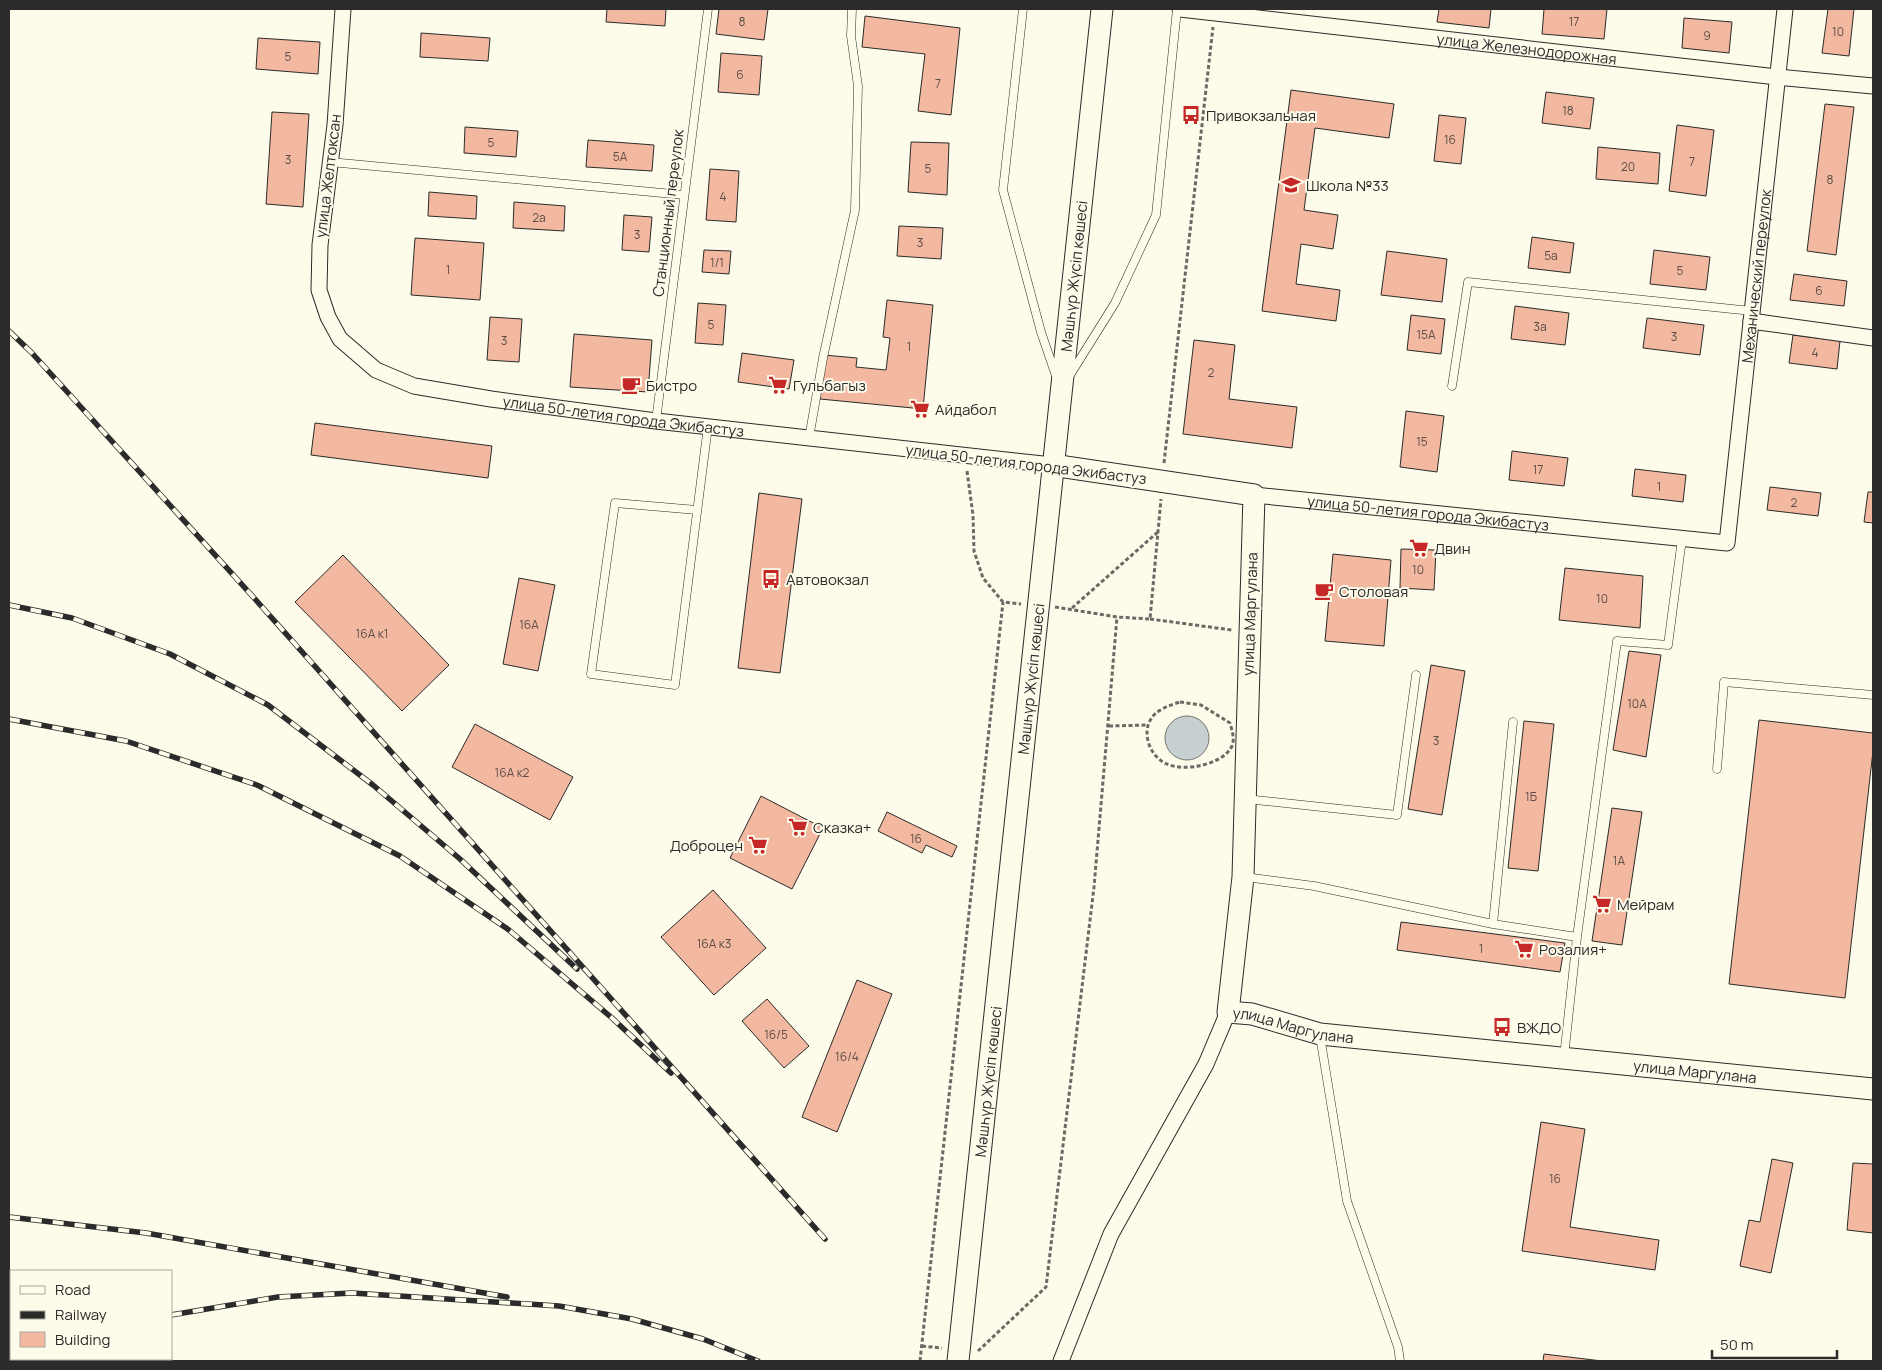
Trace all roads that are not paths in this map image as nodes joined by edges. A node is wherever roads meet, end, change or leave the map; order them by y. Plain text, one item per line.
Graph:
1 (343, 9) edge
2 (708, 9) edge
3 (852, 9) edge
4 (1023, 9) edge
5 (1102, 9) edge
6 (1179, 9) edge
7 (1785, 9) edge
8 (1777, 77) junction
9 (1873, 86) edge
10 (330, 162) junction
11 (684, 194) junction
12 (1751, 316) junction
13 (1873, 338) edge
14 (340, 339) joint
15 (1452, 386) dead end
16 (1061, 390) junction
17 (656, 421) junction
18 (708, 426) junction
19 (809, 438) junction
20 (1052, 465) junction
21 (1254, 495) junction
22 (697, 510) junction
23 (1682, 539) junction
24 (1726, 543) joint
25 (1416, 675) dead end
26 (1873, 694) edge
27 (1513, 722) dead end
28 (1717, 769) dead end
29 (1245, 799) junction
30 (1243, 877) junction
31 (1493, 924) junction
32 (1577, 937) junction
33 (1228, 1012) junction
34 (1320, 1034) junction
35 (1563, 1058) junction
36 (1873, 1089) edge
37 (958, 1357) edge
38 (1061, 1361) edge
39 (1400, 1361) edge

1 - 10 street, улица Желтоксан
2 - 11 lane, Станционный переулок
3 - 19 lane
4 - 16 lane
5 - 16 street, Мәшһүр Жүсіп көшесі
6 - 8 street, улица Железнодорожная
6 - 16 lane
7 - 8 street, Механический переулок
8 - 9 street, улица Железнодорожная
8 - 12 street, Механический переулок
10 - 11 lane
10 - 14 street, улица Желтоксан
11 - 17 lane, Станционный переулок
12 - 13 street
12 - 15 lane
12 - 24 street, Механический переулок
14 - 17 street, улица 50-летия города Экибастуз
16 - 20 street, Мәшһүр Жүсіп көшесі
17 - 18 street, улица 50-летия города Экибастуз
18 - 19 street, улица 50-летия города Экибастуз
18 - 22 lane
19 - 20 street, улица 50-летия города Экибастуз
20 - 21 street, улица 50-летия города Экибастуз
20 - 37 street, Мәшһүр Жүсіп көшесі
21 - 23 street, улица 50-летия города Экибастуз
21 - 29 street, улица Маргулана
22 - 22 lane
23 - 24 street, улица 50-летия города Экибастуз
23 - 32 lane
25 - 29 lane
26 - 28 lane
27 - 31 lane
29 - 30 street, улица Маргулана
30 - 31 lane
30 - 33 street, улица Маргулана
31 - 32 lane
32 - 35 lane
33 - 34 street, улица Маргулана
33 - 38 street
34 - 35 street, улица Маргулана
34 - 39 lane
35 - 36 street, улица Маргулана

